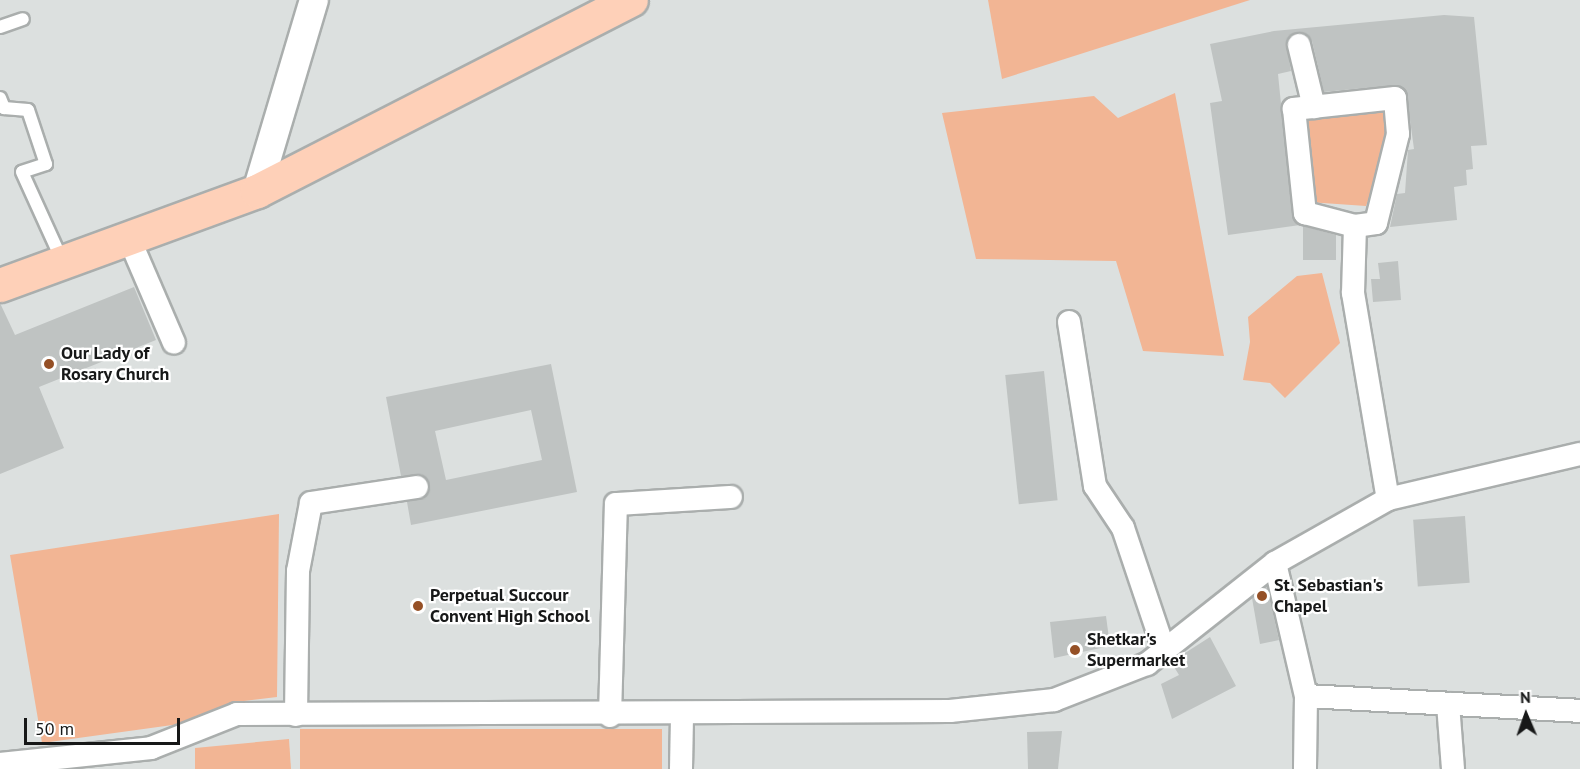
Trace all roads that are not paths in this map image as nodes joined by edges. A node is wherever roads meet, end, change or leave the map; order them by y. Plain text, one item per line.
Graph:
1 (314, 0) edge
2 (631, 0) edge
3 (23, 19) dead end
4 (0, 27) edge
5 (1299, 45) dead end
6 (0, 98) edge
7 (1314, 107) junction
8 (256, 191) junction
9 (1355, 226) junction
10 (128, 236) junction
11 (63, 261) junction
12 (0, 285) edge
13 (1070, 322) dead end
14 (174, 343) dead end
15 (1580, 454) edge
16 (417, 487) dead end
17 (731, 497) dead end
18 (1388, 499) junction
19 (1275, 562) junction
20 (1164, 650) junction
21 (1306, 696) junction
22 (1448, 704) junction
23 (1580, 711) edge
24 (296, 715) junction
25 (682, 715) junction
26 (610, 716) junction
27 (0, 764) edge
28 (681, 769) edge
29 (1305, 769) edge
30 (1453, 769) edge

1 - 8 street
2 - 8 main road
3 - 4 lane
5 - 7 street
6 - 11 lane
7 - 9 street
7 - 9 street
8 - 10 main road
9 - 18 street
10 - 11 main road
10 - 14 street
11 - 12 main road
13 - 20 street
15 - 18 street
16 - 24 street
17 - 26 street
18 - 19 street
19 - 20 street
19 - 21 street
20 - 25 street
21 - 22 street
21 - 29 street
22 - 23 street
22 - 30 street
24 - 26 street
24 - 27 street
25 - 26 street
25 - 28 street

